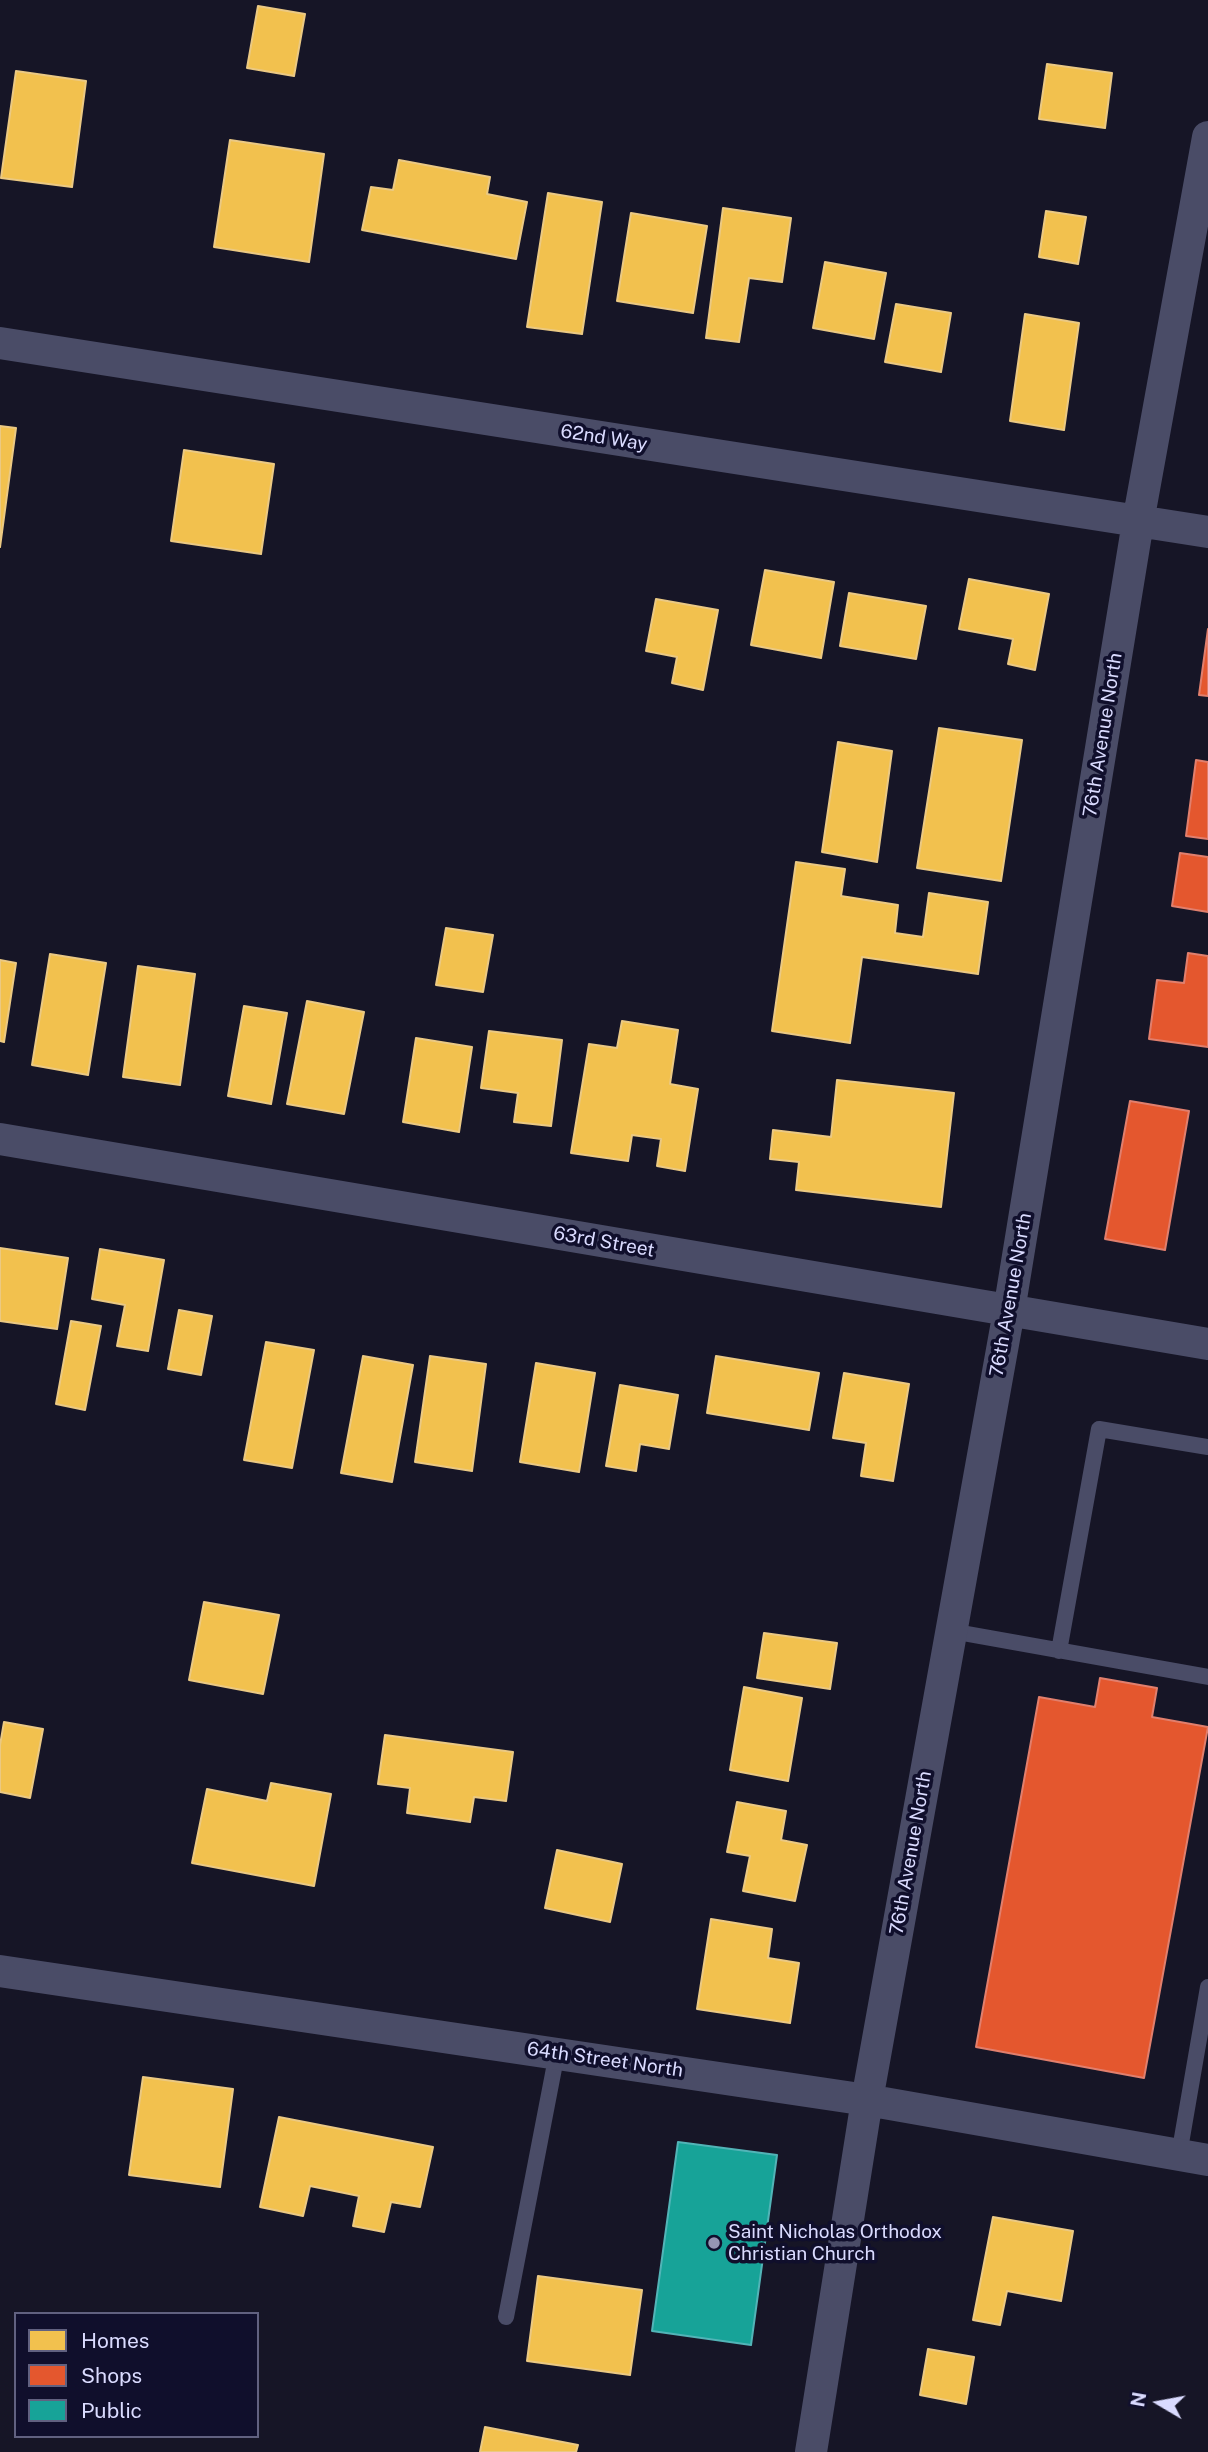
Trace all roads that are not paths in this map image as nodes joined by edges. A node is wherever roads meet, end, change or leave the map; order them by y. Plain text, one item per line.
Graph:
1 (1208, 137) edge
2 (0, 343) edge
3 (1138, 522) junction
4 (1208, 532) edge
5 (0, 1139) edge
6 (1009, 1311) junction
7 (1208, 1344) edge
8 (1208, 1447) edge
9 (951, 1631) junction
10 (1059, 1651) junction
11 (1208, 1677) edge
12 (0, 1971) edge
13 (1208, 1987) edge
14 (557, 2053) junction
15 (867, 2099) junction
16 (1193, 2157) edge
17 (506, 2317) dead end
18 (811, 2452) edge

1 - 3 street, 76th Avenue North
2 - 3 street, 62nd Way
3 - 4 street, 62nd Way
3 - 6 street, 76th Avenue North
5 - 6 street, 63rd Street
6 - 7 street, 63rd Street
6 - 9 street, 76th Avenue North
8 - 10 lane
9 - 10 lane
9 - 15 street, 76th Avenue North
10 - 11 lane
12 - 14 street, 64th Street North
13 - 16 lane
14 - 15 street, 64th Street North
14 - 17 lane
15 - 16 street, 64th Street North
15 - 18 street, 76th Avenue North

